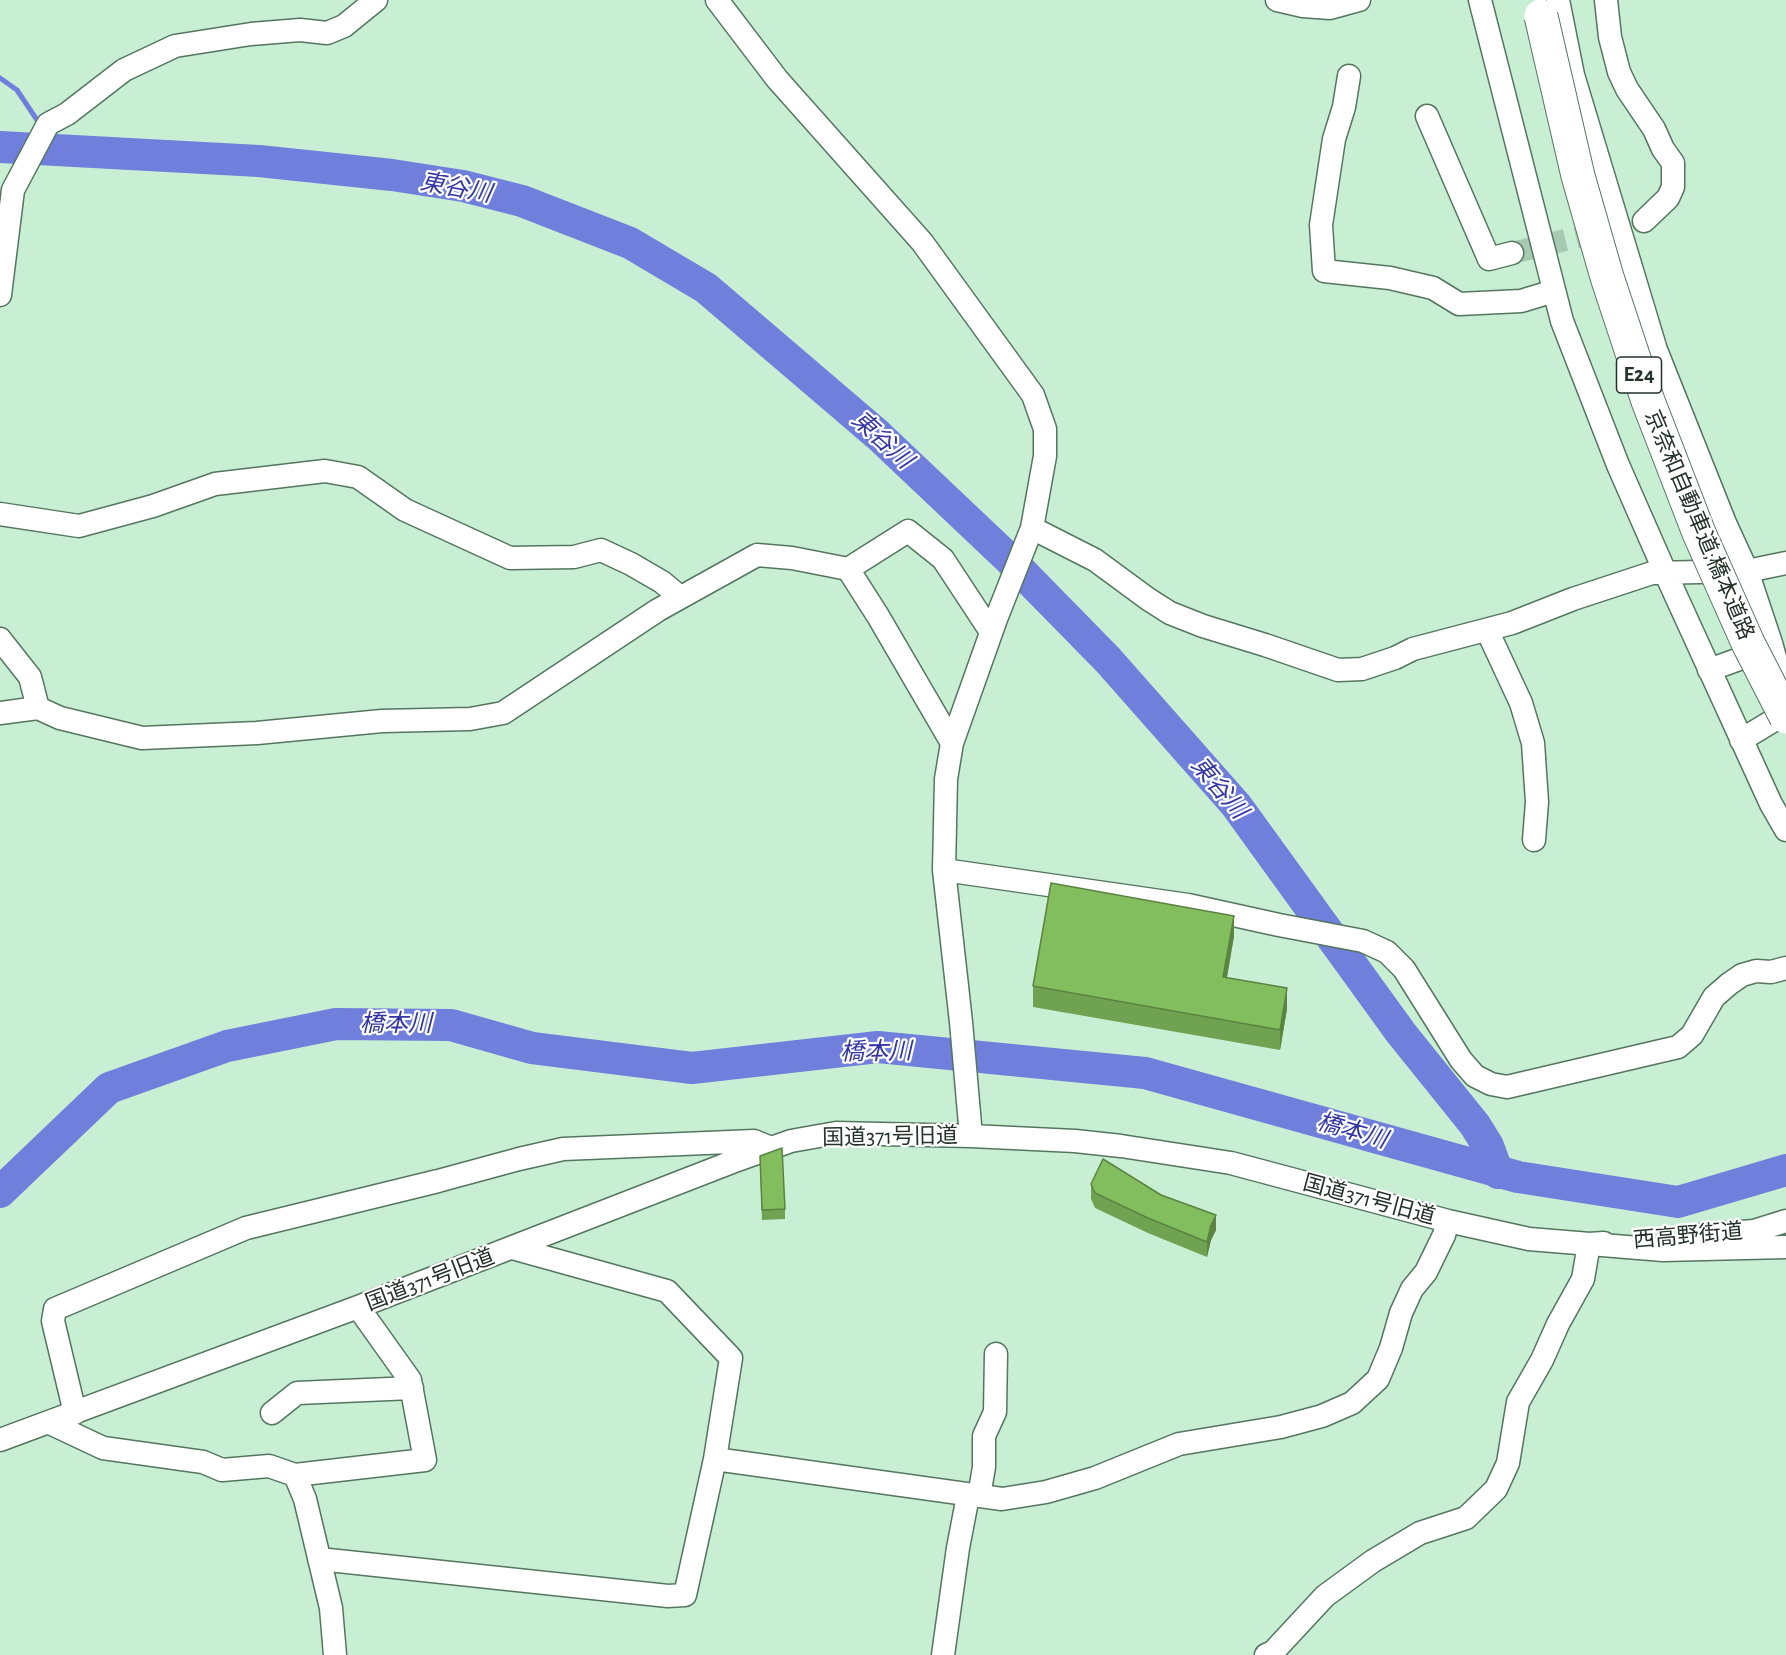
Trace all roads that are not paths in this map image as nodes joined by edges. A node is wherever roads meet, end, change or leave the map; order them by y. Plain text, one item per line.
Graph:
1 (376, 0) edge
2 (717, 0) edge
3 (1277, 0) edge
4 (1359, 0) edge
5 (1480, 0) edge
6 (1606, 0) edge
7 (1549, 8) edge
8 (1349, 76) dead end
9 (1427, 116) dead end
10 (10, 187) edge
11 (1644, 221) tunnel mouth
12 (1512, 253) tunnel mouth
13 (1554, 291) junction
14 (0, 295) edge
15 (0, 514) edge
16 (1028, 536) junction
17 (1786, 563) edge
18 (848, 569) junction
19 (1665, 572) junction
20 (1747, 572) junction
21 (680, 597) junction
22 (993, 625) junction
23 (1486, 630) junction
24 (0, 639) edge
25 (1779, 645) edge
26 (1709, 670) junction
27 (1786, 698) edge
28 (38, 708) junction
29 (0, 713) edge
30 (1786, 715) edge
31 (1741, 740) junction
32 (952, 744) junction
33 (1786, 830) edge
34 (1534, 840) dead end
35 (944, 870) junction
36 (1786, 968) edge
37 (970, 1136) junction
38 (771, 1148) junction
39 (1448, 1221) junction
40 (1786, 1221) edge
41 (1589, 1244) junction
42 (1786, 1247) edge
43 (512, 1248) junction
44 (358, 1307) junction
45 (996, 1354) dead end
46 (412, 1388) junction
47 (75, 1413) junction
48 (272, 1413) dead end
49 (50, 1423) junction
50 (0, 1440) edge
51 (715, 1459) junction
52 (295, 1475) junction
53 (974, 1496) junction
54 (319, 1559) junction
55 (335, 1655) edge
56 (943, 1655) edge
57 (1266, 1655) edge

1 - 10 street
2 - 16 street
3 - 4 street
5 - 13 street
6 - 11 street
7 - 20 street
7 - 30 highway, 京奈和自動車道;橋本道路 / E24, bridge
8 - 13 street
9 - 12 street
10 - 14 street
13 - 19 street
15 - 21 street
16 - 22 street
16 - 23 street
17 - 20 street
18 - 21 street
18 - 22 street
18 - 32 street
19 - 20 street
19 - 23 street
19 - 26 street
20 - 25 street
21 - 28 street
22 - 32 street
23 - 34 street
24 - 28 street
25 - 26 street
25 - 27 street
26 - 31 street
28 - 29 street
30 - 31 street
31 - 33 street
32 - 35 street
35 - 36 street
35 - 37 street
37 - 38 street, 国道371号旧道
37 - 39 street, 国道371号旧道
38 - 43 street, 国道371号旧道
38 - 47 street
39 - 41 street, 国道371号旧道
39 - 53 street
40 - 41 street, 西高野街道
41 - 42 street, 国道371号旧道
41 - 57 street
43 - 44 street, 国道371号旧道
43 - 51 street
44 - 46 street
44 - 47 street, 国道371号旧道
45 - 53 street
46 - 48 street
46 - 52 street
47 - 49 street, 国道371号旧道
49 - 50 street, 国道371号旧道
49 - 52 street
51 - 53 street
51 - 54 street
52 - 54 street
53 - 56 street
54 - 55 street

